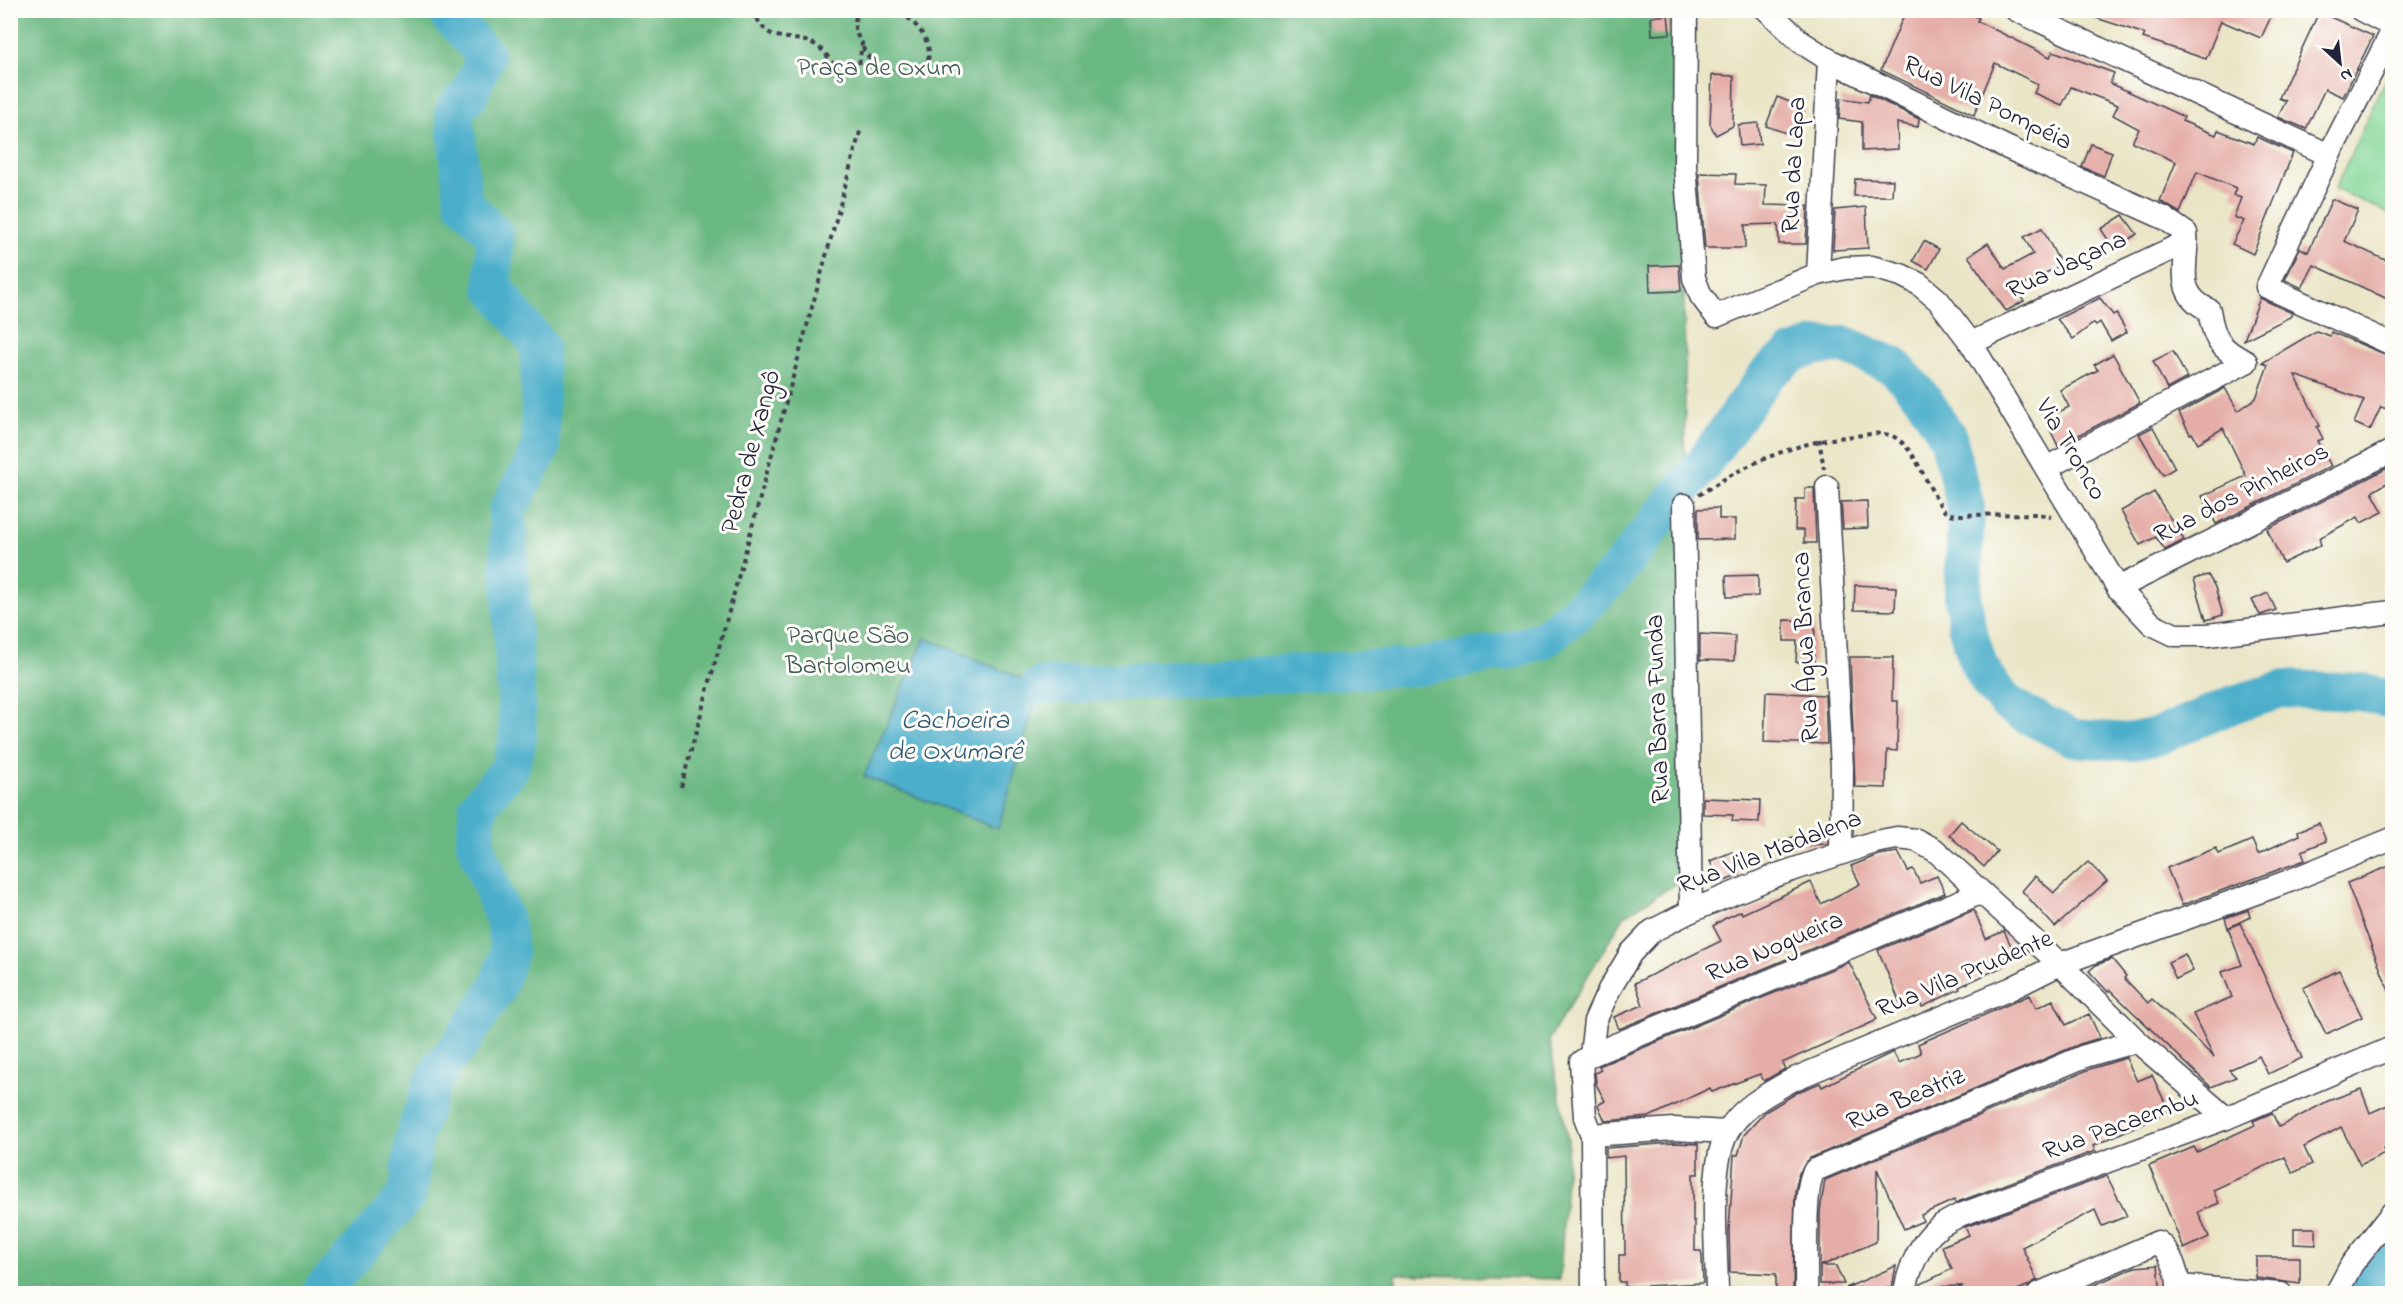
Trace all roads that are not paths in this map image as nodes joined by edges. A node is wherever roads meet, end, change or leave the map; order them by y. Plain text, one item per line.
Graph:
1 (1686, 10) edge
2 (1767, 10) edge
3 (2361, 10) edge
4 (2022, 12) edge
5 (2392, 26) edge
6 (2392, 32) edge
7 (1829, 60) junction
8 (2329, 155) junction
9 (2186, 239) junction
10 (1818, 274) junction
11 (1971, 343) junction
12 (2392, 344) edge
13 (2392, 451) edge
14 (2048, 467) junction
15 (1827, 487) road end
16 (1684, 505) road end
17 (2118, 588) junction
18 (2392, 612) edge
19 (2392, 839) edge
20 (1841, 852) junction
21 (1980, 893) junction
22 (1691, 911) junction
23 (2060, 964) junction
24 (2137, 1041) junction
25 (2392, 1048) edge
26 (1591, 1055) junction
27 (2226, 1118) junction
28 (1727, 1132) junction
29 (1592, 1135) junction
30 (2392, 1212) edge
31 (2178, 1290) edge
32 (1593, 1293) edge
33 (1717, 1293) edge
34 (1806, 1293) edge
35 (1905, 1293) edge
36 (2038, 1293) edge
37 (2281, 1293) edge
38 (2336, 1293) edge

1 - 10 street, Via Tronco
2 - 7 street, Rua Vila Pompéia
3 - 5 street
4 - 8 street
6 - 8 street
7 - 9 street, Rua Vila Pompéia
7 - 10 street, Rua da Lapa
8 - 12 street
9 - 11 street, Rua Jaçana
9 - 14 street
10 - 11 street, Via Tronco
11 - 14 street, Via Tronco
13 - 17 street, Rua dos Pinheiros
14 - 17 street, Via Tronco
15 - 20 street, Rua Água Branca
16 - 22 street, Rua Barra Funda
17 - 18 street, Via Tronco
19 - 23 street, Rua Vila Prudente
20 - 21 street, Rua Vila Madalena
20 - 22 street, Rua Vila Madalena
21 - 23 street, Rua Vila Madalena
21 - 26 street, Rua Nogueira
22 - 26 street, Rua Vila Madalena
23 - 24 street, Rua Vila Madalena
23 - 28 street, Rua Vila Prudente
24 - 27 street, Rua Vila Madalena
24 - 34 street, Rua Beatriz
25 - 27 street, Rua Pacaembu
26 - 29 street, Rua Vila Madalena
27 - 35 street, Rua Pacaembu
28 - 29 street
28 - 33 street, Rua Vila Prudente
29 - 32 street, Rua Vila Madalena
30 - 38 street
31 - 36 street
31 - 37 street

